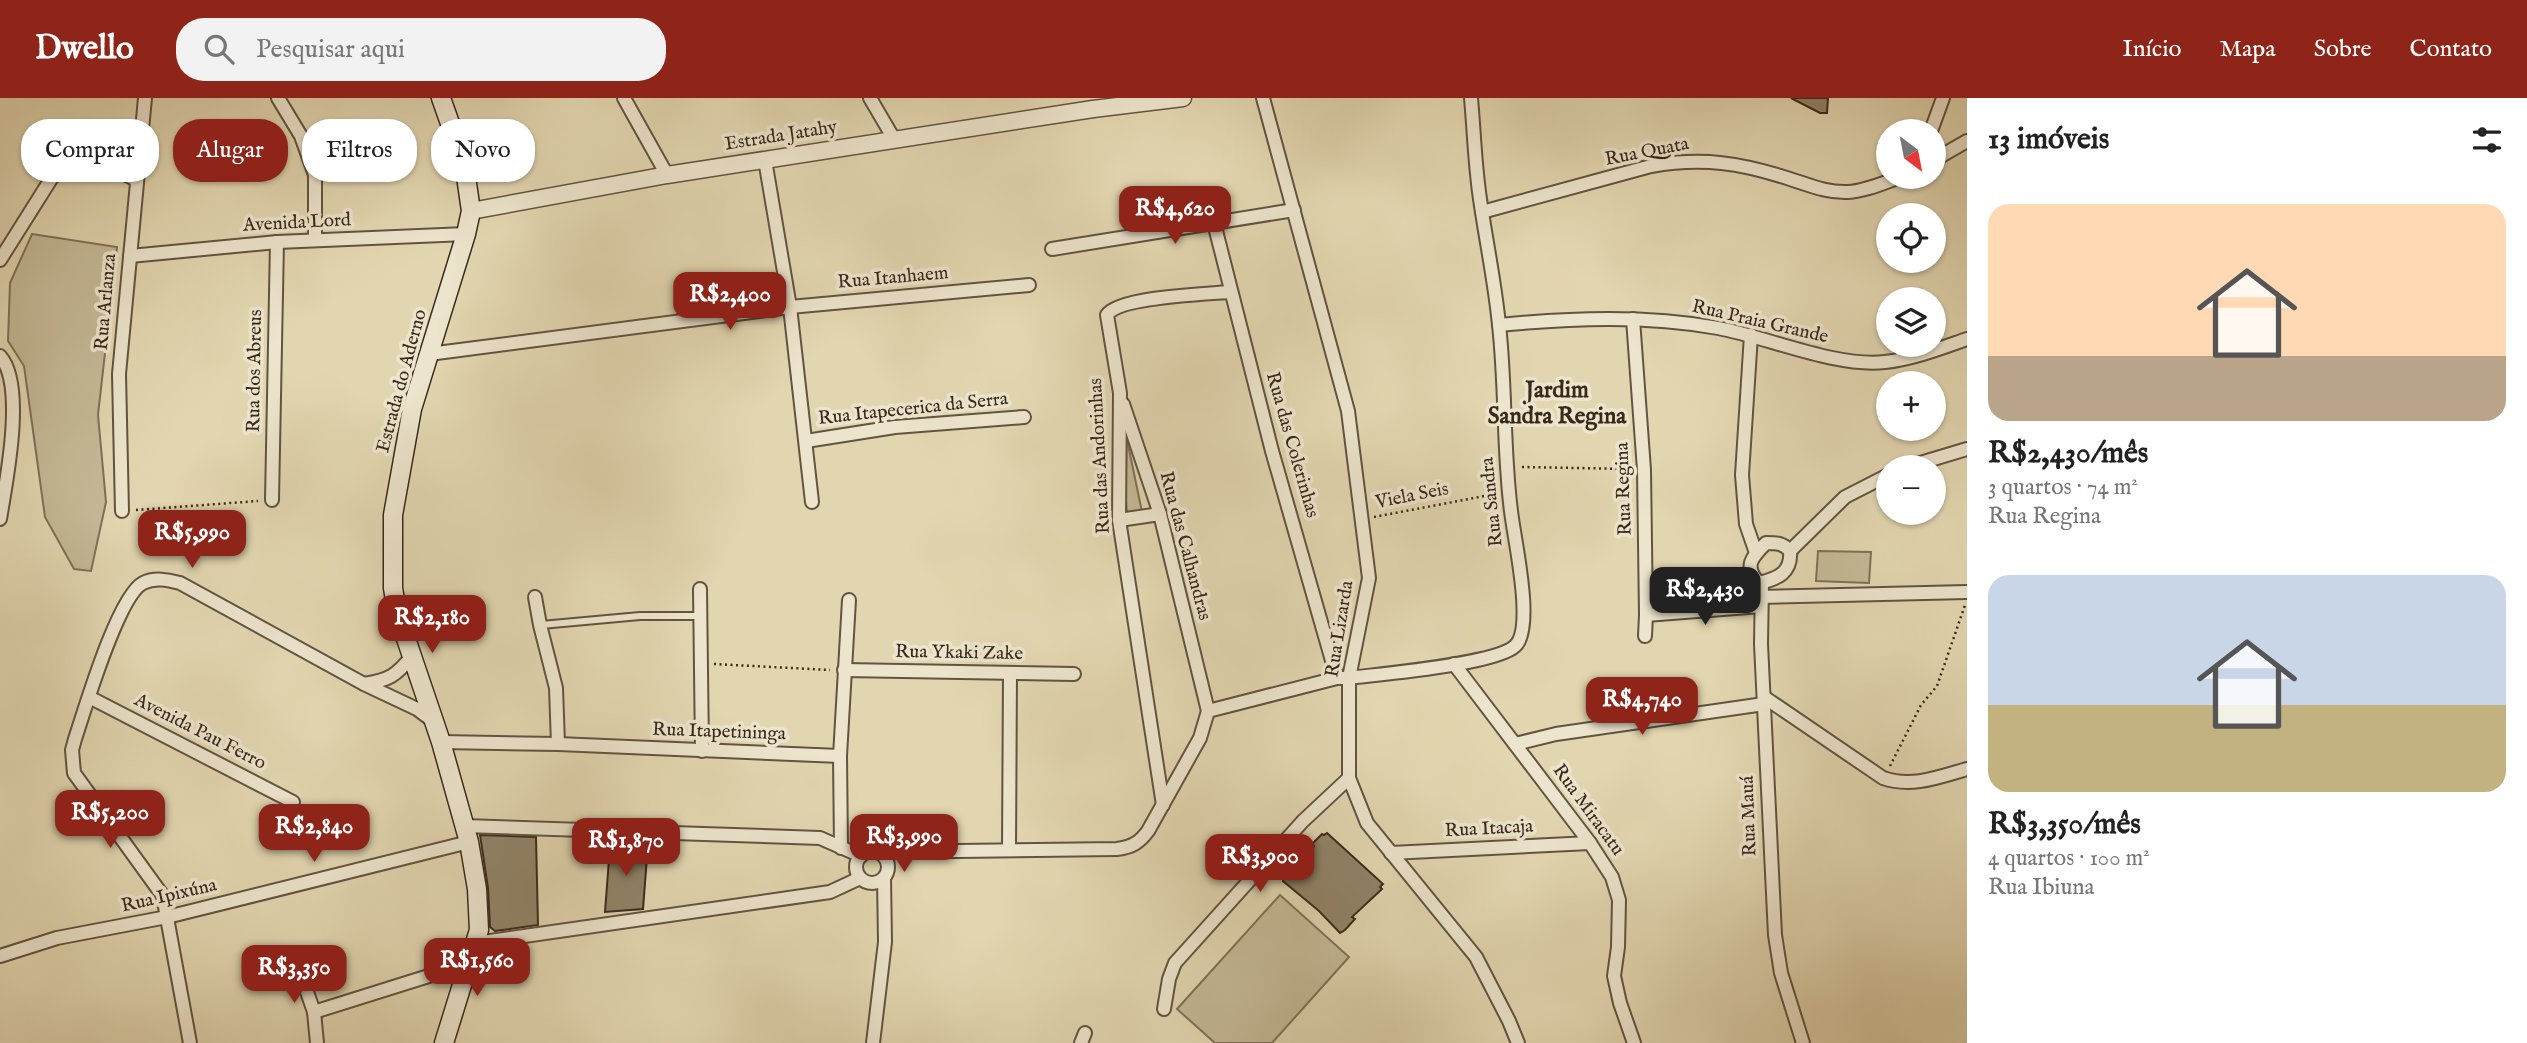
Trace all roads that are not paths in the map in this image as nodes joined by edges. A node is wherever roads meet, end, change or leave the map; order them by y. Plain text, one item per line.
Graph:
1 (145, 98) edge
2 (278, 98) edge
3 (441, 98) edge
4 (624, 98) edge
5 (870, 98) edge
6 (1183, 98) edge
7 (1264, 98) edge
8 (1471, 98) edge
9 (1943, 98) edge
10 (143, 119) edge
11 (1935, 119) edge
12 (894, 139) junction
13 (1967, 141) edge
14 (1946, 153) edge
15 (765, 160) junction
16 (667, 175) junction
17 (49, 182) edge
18 (137, 182) edge
19 (1876, 186) edge
20 (1294, 210) junction
21 (471, 211) junction
22 (1482, 212) junction
23 (1214, 223) junction
24 (466, 233) junction
25 (315, 240) junction
26 (277, 242) junction
27 (1052, 249) dead end
28 (130, 256) junction
29 (0, 260) edge
30 (1029, 285) dead end
31 (1230, 292) junction
32 (790, 307) junction
33 (1633, 319) junction
34 (1499, 326) junction
35 (1751, 335) junction
36 (1967, 339) edge
37 (429, 354) junction
38 (2, 359) edge
39 (1120, 393) junction
40 (1024, 417) dead end
41 (806, 441) junction
42 (1967, 449) edge
43 (1946, 455) edge
44 (1876, 481) edge
45 (272, 500) road end
46 (812, 502) dead end
47 (122, 511) road end
48 (1160, 514) junction
49 (0, 519) edge
50 (1119, 520) junction
51 (1790, 551) junction
52 (1756, 553) junction
53 (1762, 583) junction
54 (701, 589) dead end
55 (1967, 592) edge
56 (535, 597) dead end
57 (849, 600) dead end
58 (1761, 601) junction
59 (1646, 615) junction
60 (699, 616) junction
61 (540, 625) junction
62 (1644, 636) dead end
63 (412, 656) junction
64 (1454, 664) junction
65 (844, 670) junction
66 (1010, 674) junction
67 (1074, 674) dead end
68 (1343, 678) junction
69 (364, 684) junction
70 (89, 697) junction
71 (1764, 701) junction
72 (1208, 711) junction
73 (433, 721) junction
74 (441, 742) junction
75 (558, 744) junction
76 (1515, 744) junction
77 (702, 751) junction
78 (839, 756) junction
79 (1967, 769) edge
80 (1349, 778) junction
81 (293, 802) dead end
82 (1163, 805) junction
83 (466, 834) junction
84 (1590, 843) junction
85 (841, 848) junction
86 (1009, 849) junction
87 (875, 852) junction
88 (1391, 853) junction
89 (861, 856) junction
90 (860, 878) junction
91 (884, 878) junction
92 (167, 917) junction
93 (476, 943) junction
94 (0, 956) edge
95 (297, 963) dead end
96 (467, 964) junction
97 (1164, 1009) dead end
98 (314, 1012) junction
99 (190, 1043) edge
100 (317, 1043) edge
101 (444, 1043) edge
102 (873, 1043) edge
103 (1518, 1043) edge
104 (1634, 1043) edge
105 (1803, 1043) edge

1 - 10 street, Rua Arlanza
2 - 25 street
3 - 21 main road, Estrada do Aderno
4 - 16 street
5 - 12 street
6 - 12 street, Estrada Jatahy
7 - 20 street, Rua Lizarda
8 - 22 street, Rua Sandra
9 - 11 street
12 - 15 street, Estrada Jatahy
13 - 14 street
15 - 16 street, Estrada Jatahy
15 - 32 street
16 - 21 street, Estrada Jatahy
17 - 29 street
18 - 28 street, Rua Arlanza
19 - 22 street, Rua Quata
20 - 23 street
20 - 68 street, Rua Lizarda
21 - 24 main road, Estrada do Aderno
22 - 34 street, Rua Sandra
23 - 27 street
23 - 31 street, Rua das Colerinhas
24 - 25 street, Avenida Lord
24 - 37 main road, Estrada do Aderno
25 - 26 street, Avenida Lord
26 - 28 street, Avenida Lord
26 - 45 street, Rua dos Abreus
28 - 47 street, Rua Arlanza
30 - 32 street, Rua Itanhaem
31 - 39 street, Rua das Andorinhas
31 - 68 street, Rua das Colerinhas
32 - 37 street, Rua Itanhaem
32 - 41 street
33 - 34 street, Rua Praia Grande
33 - 35 street, Rua Praia Grande
33 - 59 street, Rua Regina
34 - 64 street, Rua Sandra
35 - 36 street, Rua Praia Grande
35 - 52 street
37 - 63 main road, Estrada do Aderno
38 - 49 street
39 - 48 street, Rua das Calhandras
39 - 50 street, Rua das Andorinhas
40 - 41 street, Rua Itapecerica da Serra
41 - 46 street
42 - 43 street
44 - 51 street
48 - 50 street
48 - 72 street, Rua das Calhandras
50 - 82 street, Rua das Andorinhas
51 - 52 street
51 - 53 street
52 - 53 street
53 - 58 street, Rua Mauá
54 - 60 street
55 - 58 street
56 - 61 street
57 - 65 street
58 - 59 street
58 - 71 street, Rua Mauá
59 - 62 street, Rua Regina
60 - 61 lane
60 - 77 street
61 - 75 street
63 - 69 street
63 - 73 main road, Estrada do Aderno
64 - 68 street, Rua Sandra
64 - 76 street, Rua Miracatu
65 - 66 street, Rua Ykaki Zake
65 - 78 street
66 - 67 street, Rua Ykaki Zake
66 - 86 street
68 - 72 street, Rua Sandra
68 - 80 street, Rua Lizarda
69 - 70 street
69 - 73 street
70 - 81 street, Avenida Pau Ferro
70 - 92 street
71 - 76 street
71 - 79 street
71 - 105 street, Rua Mauá
72 - 82 street
73 - 74 main road, Estrada do Aderno
74 - 75 street, Rua Itapetininga
74 - 83 main road, Estrada do Aderno
75 - 77 street, Rua Itapetininga
76 - 84 street, Rua Miracatu
77 - 78 street, Rua Itapetininga
78 - 85 street
80 - 88 street, Rua Lizarda
80 - 97 street
82 - 86 street
83 - 85 street, Rua Ipixúna
83 - 92 street, Rua Ipixúna
83 - 93 main road, Estrada do Aderno
84 - 88 street, Rua Itacaja
84 - 104 street, Rua Miracatu
85 - 89 street, Rua Ipixúna
86 - 87 street
87 - 89 street
87 - 91 street
88 - 103 street, Rua Lizarda
89 - 90 street
90 - 91 street
90 - 93 street
91 - 102 street
92 - 94 street, Rua Ipixúna
92 - 99 street
93 - 96 main road, Estrada do Aderno
95 - 98 street
96 - 98 street
96 - 101 main road, Estrada do Aderno
98 - 100 street

